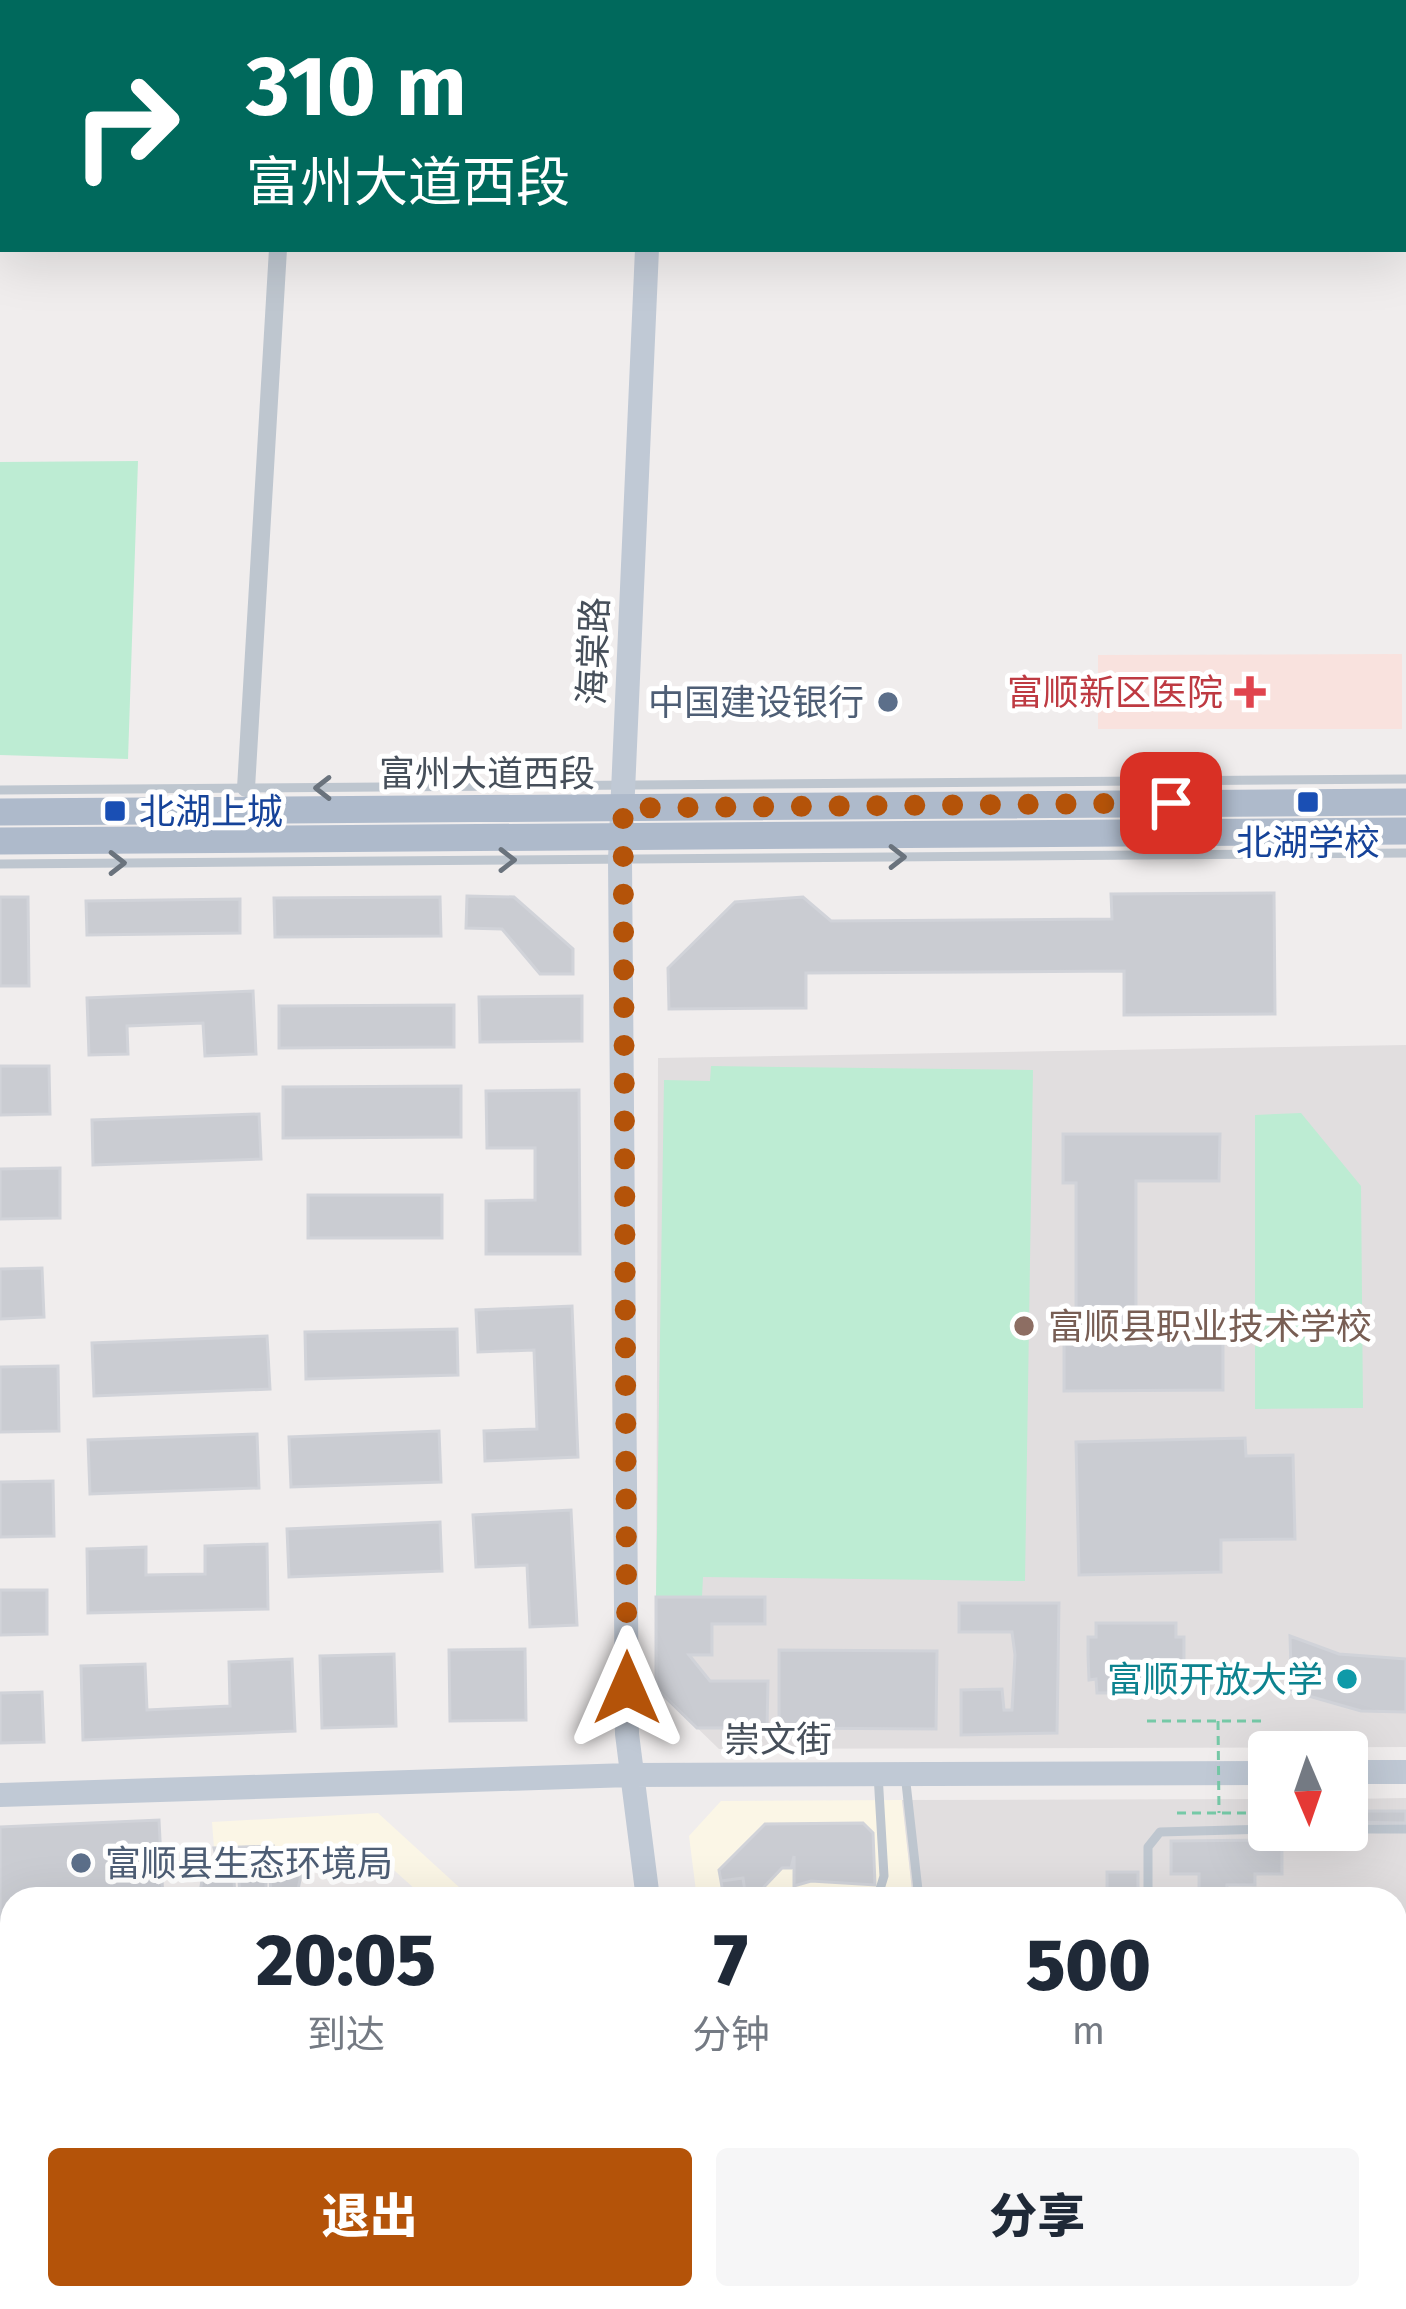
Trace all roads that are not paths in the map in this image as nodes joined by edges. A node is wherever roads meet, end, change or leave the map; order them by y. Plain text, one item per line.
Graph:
1 (278, 252) edge
2 (646, 252) edge
3 (1406, 779) edge
4 (246, 788) junction
5 (0, 790) edge
6 (623, 796) junction
7 (1406, 802) edge
8 (0, 812) edge
9 (1406, 831) edge
10 (0, 841) edge
11 (621, 848) junction
12 (1406, 854) edge
13 (0, 864) edge
14 (1368, 1772) edge
15 (1406, 1772) edge
16 (1248, 1773) edge
17 (878, 1774) junction
18 (905, 1774) junction
19 (630, 1775) junction
20 (0, 1795) edge
21 (1368, 1829) edge
22 (1406, 1829) edge
23 (1248, 1830) edge
24 (646, 1887) edge
25 (881, 1887) edge
26 (918, 1887) edge
27 (1148, 1887) edge

1 - 4 street
2 - 6 street, 海棠路
3 - 6 lane
4 - 5 lane
6 -> 4 lane
6 - 7 main road, 富州大道西段
6 - 8 main road, 富州大道西段
6 - 11 street, 海棠路
9 - 11 main road, 富州大道西段
10 - 11 main road, 富州大道西段
11 -> 12 lane
13 -> 11 lane
11 - 19 street, 海棠路
14 - 15 street
16 - 18 street, 崇文街
17 - 18 street, 崇文街
17 - 19 street, 崇文街
17 - 25 lane
18 - 26 lane
19 - 20 street, 崇文街
19 - 24 street, 海棠路
21 - 22 lane
23 - 27 lane

